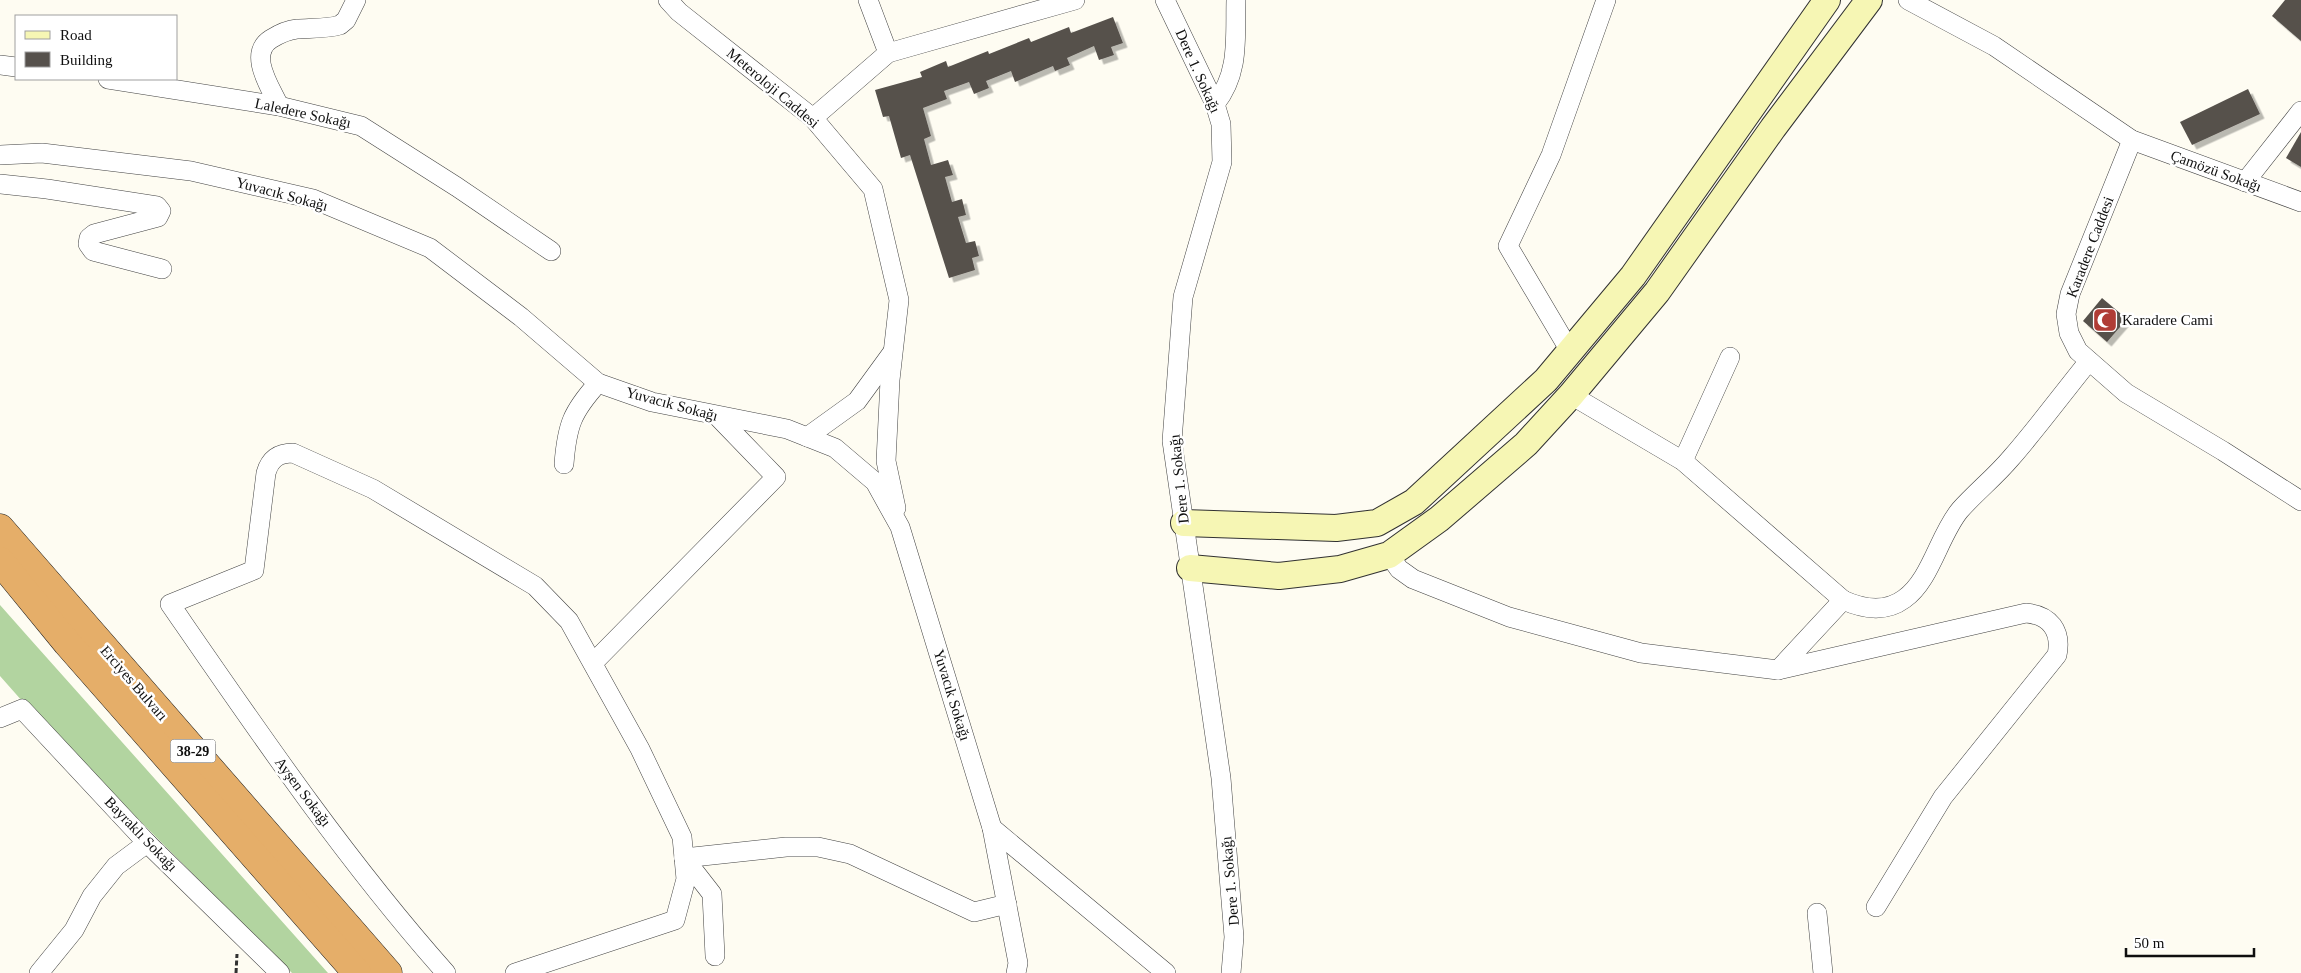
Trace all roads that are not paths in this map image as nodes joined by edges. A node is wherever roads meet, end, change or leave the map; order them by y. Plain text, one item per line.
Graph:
1 (356, 0) edge
2 (668, 0) edge
3 (868, 0) edge
4 (1075, 0) edge
5 (1165, 0) edge
6 (1236, 0) edge
7 (1606, 0) edge
8 (1827, 0) edge
9 (1869, 0) edge
10 (1908, 0) edge
11 (888, 52) junction
12 (0, 65) edge
13 (15, 67) edge
14 (114, 80) edge
15 (1215, 104) junction
16 (279, 106) junction
17 (2301, 111) edge
18 (813, 118) junction
19 (2132, 140) junction
20 (0, 155) edge
21 (2245, 182) junction
22 (0, 184) edge
23 (2301, 202) edge
24 (551, 251) dead end
25 (162, 269) dead end
26 (894, 351) junction
27 (1570, 351) junction
28 (1730, 357) dead end
29 (2089, 361) junction
30 (598, 383) junction
31 (1570, 395) junction
32 (717, 416) junction
33 (807, 437) junction
34 (1683, 460) junction
35 (564, 464) dead end
36 (2301, 501) edge
37 (1184, 524) junction
38 (900, 527) junction
39 (0, 528) edge
40 (1389, 555) junction
41 (0, 561) edge
42 (1190, 568) junction
43 (1843, 600) junction
44 (593, 663) junction
45 (1778, 670) junction
46 (0, 718) edge
47 (992, 828) junction
48 (147, 843) junction
49 (684, 858) junction
50 (1007, 904) junction
51 (1876, 906) dead end
52 (1817, 913) dead end
53 (715, 956) dead end
54 (39, 973) edge
55 (280, 973) edge
56 (357, 973) edge
57 (388, 973) edge
58 (446, 973) edge
59 (515, 973) edge
60 (1016, 973) edge
61 (1166, 973) edge
62 (1231, 973) edge
63 (1823, 973) edge

1 - 16 street
2 - 18 street, Meteroloji Caddesi
3 - 11 street
4 - 11 street
5 - 15 street, Dere 1. Sokağı
6 - 15 street
7 - 27 street
8 - 27 street
9 - 31 street
10 - 19 street
11 - 18 street
12 - 13 street
14 - 16 street, Laledere Sokağı
15 - 37 street, Dere 1. Sokağı
16 - 24 street, Laledere Sokağı
17 - 21 street
18 - 26 street, Meteroloji Caddesi
19 - 21 street, Çamözü Sokağı
19 - 29 street, Karadere Caddesi
20 - 30 street, Yuvacık Sokağı
21 - 23 street, Çamözü Sokağı
22 - 25 street
26 - 33 street
26 - 38 street, Meteroloji Caddesi
27 - 37 street
28 - 34 street
29 - 36 street, Karadere Caddesi
29 - 43 street
30 - 32 street, Yuvacık Sokağı
30 - 35 street
31 - 34 street
31 - 40 street
32 - 33 street, Yuvacık Sokağı
32 - 44 street
33 - 38 street, Yuvacık Sokağı
34 - 43 street
37 - 42 street, Dere 1. Sokağı
38 - 47 street, Yuvacık Sokağı
39 - 57 highway, Erciyes Bulvarı / 38-29
40 - 42 street
40 - 45 street
41 - 56 highway, Erciyes Bulvarı / 38-29
42 - 62 street, Dere 1. Sokağı
43 - 45 street
44 - 49 street
44 - 58 street, Ayşen Sokağı
45 - 51 street
46 - 48 street, Bayraklı Sokağı
47 - 50 street, Yuvacık Sokağı
47 - 61 street
48 - 54 street
48 - 55 street, Bayraklı Sokağı
49 - 50 street
49 - 53 street
49 - 59 street
50 - 60 street, Yuvacık Sokağı
52 - 63 street

